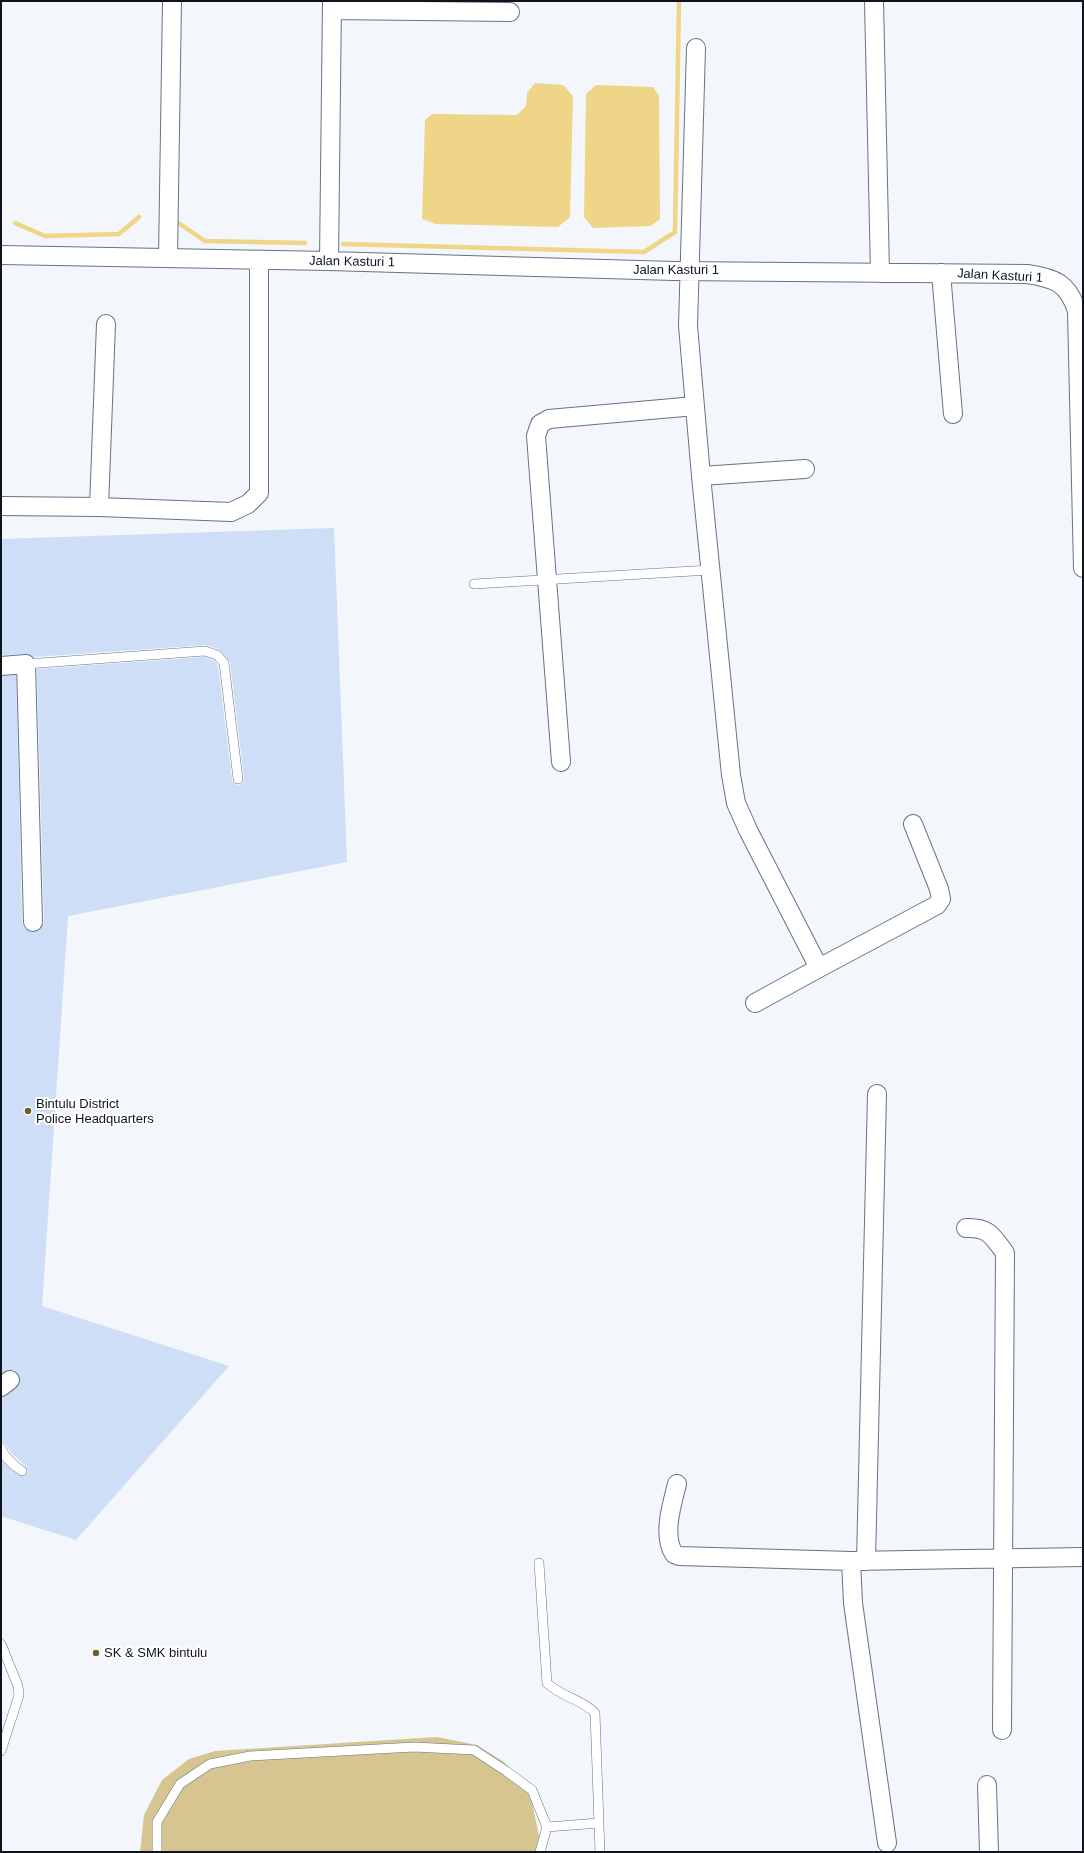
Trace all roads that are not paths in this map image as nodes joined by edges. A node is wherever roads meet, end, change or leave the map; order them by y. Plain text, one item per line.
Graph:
1 (172, 1) edge
2 (874, 1) edge
3 (332, 6) edge
4 (510, 12) dead end
5 (696, 48) dead end
6 (1, 255) edge
7 (168, 258) junction
8 (259, 260) junction
9 (329, 261) junction
10 (691, 271) junction
11 (880, 272) junction
12 (941, 273) junction
13 (106, 324) dead end
14 (695, 406) junction
15 (953, 414) dead end
16 (806, 469) dead end
17 (701, 476) junction
18 (1, 506) edge
19 (99, 507) junction
20 (1083, 568) edge
21 (710, 570) junction
22 (547, 580) junction
23 (474, 584) dead end
24 (26, 664) junction
25 (1, 666) edge
26 (561, 762) dead end
27 (238, 779) dead end
28 (913, 824) dead end
29 (33, 922) dead end
30 (819, 968) junction
31 (755, 1003) dead end
32 (877, 1094) dead end
33 (966, 1228) dead end
34 (1, 1448) edge
35 (22, 1470) dead end
36 (677, 1484) dead end
37 (1083, 1557) edge
38 (1004, 1558) junction
39 (858, 1561) junction
40 (539, 1563) dead end
41 (1, 1644) edge
42 (1002, 1730) dead end
43 (1, 1751) edge
44 (987, 1785) dead end
45 (599, 1823) junction
46 (548, 1827) junction
47 (887, 1843) dead end
48 (157, 1852) edge
49 (540, 1852) edge
50 (600, 1852) edge
51 (989, 1852) edge

1 - 7 street
2 - 11 street
3 - 4 street
3 - 9 street
5 - 10 street
6 - 7 street, Jalan Kasturi 1
7 - 8 street, Jalan Kasturi 1
8 - 9 street, Jalan Kasturi 1
8 - 19 street
9 - 10 street, Jalan Kasturi 1
10 - 11 street, Jalan Kasturi 1
10 - 14 street
11 - 12 street, Jalan Kasturi 1
12 - 15 street
12 - 20 street, Jalan Kasturi 1
13 - 19 street
14 - 17 street
14 - 22 street
16 - 17 street
17 - 21 street
18 - 19 street
21 - 22 lane
21 - 30 street
22 - 23 lane
22 - 26 street
24 - 25 street
24 - 27 lane
24 - 29 street
28 - 30 street
30 - 31 street
32 - 39 street
33 - 38 street
34 - 35 lane
36 - 39 street
37 - 38 street
38 - 39 street
38 - 42 street
39 - 47 street
40 - 45 lane
41 - 43 lane
44 - 51 street
45 - 46 lane
45 - 50 lane
46 - 48 lane
46 - 49 lane

